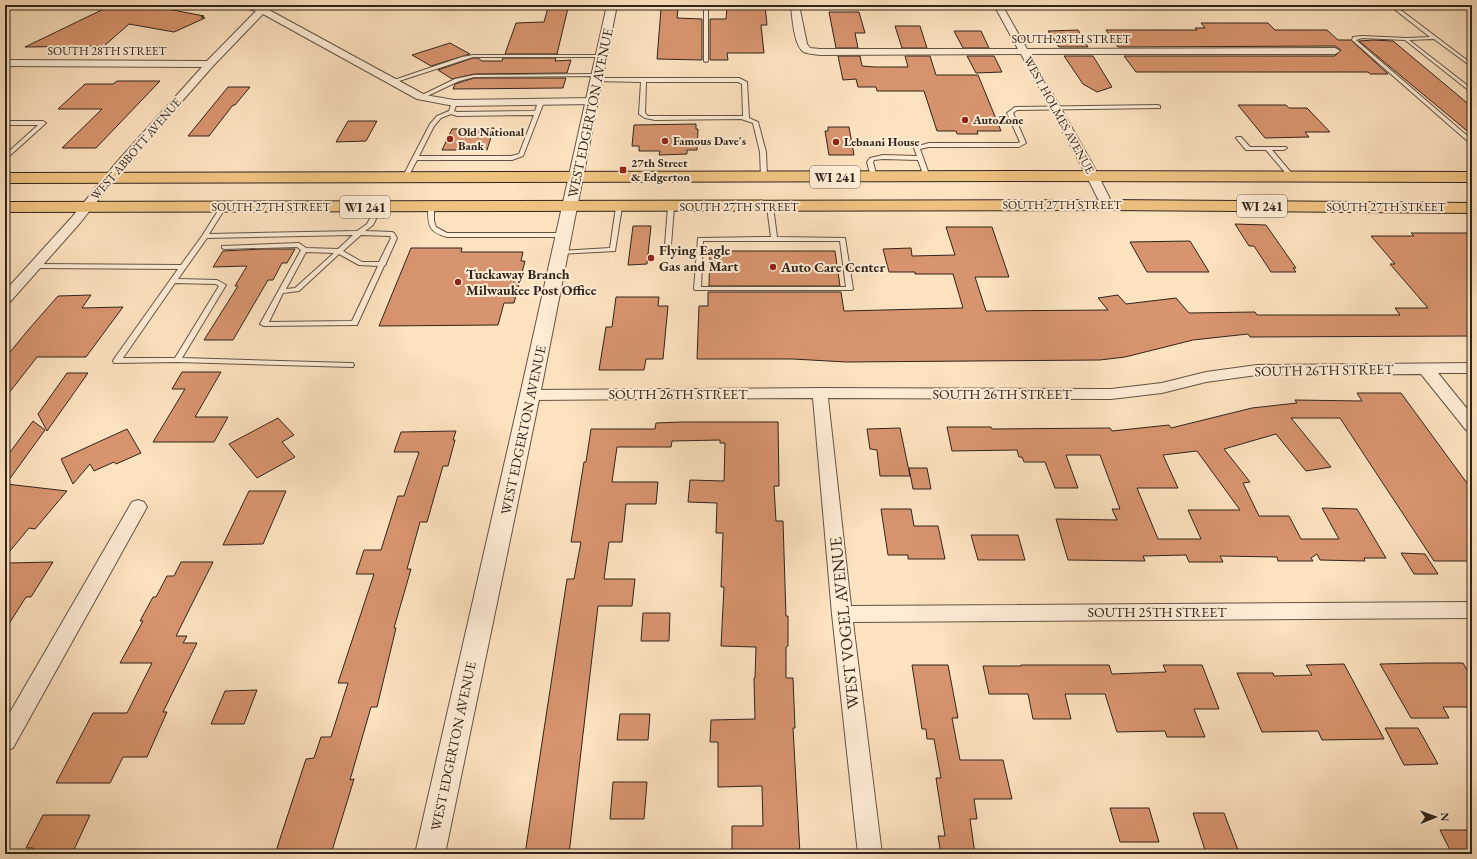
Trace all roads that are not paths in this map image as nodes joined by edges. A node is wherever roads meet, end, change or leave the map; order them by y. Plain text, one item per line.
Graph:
1 (245, 5) edge
2 (271, 5) edge
3 (612, 5) edge
4 (706, 5) edge
5 (795, 5) edge
6 (998, 5) edge
7 (1391, 5) edge
8 (262, 10) junction
9 (1434, 38) junction
10 (1406, 39) junction
11 (1335, 51) dead end
12 (1024, 52) junction
13 (602, 56) junction
14 (706, 61) dead end
15 (5, 63) edge
16 (210, 64) junction
17 (1472, 66) edge
18 (598, 77) junction
19 (394, 81) junction
20 (644, 81) junction
21 (1472, 91) edge
22 (421, 97) junction
23 (593, 101) junction
24 (541, 102) junction
25 (452, 107) junction
26 (1158, 107) dead end
27 (1056, 108) junction
28 (536, 114) junction
29 (746, 118) junction
30 (5, 123) edge
31 (1239, 138) dead end
32 (1472, 143) edge
33 (1268, 148) junction
34 (1284, 148) dead end
35 (5, 158) edge
36 (415, 158) junction
37 (920, 158) junction
38 (1014, 176) junction
39 (1094, 176) junction
40 (110, 177) junction
41 (577, 177) junction
42 (764, 177) junction
43 (874, 177) junction
44 (927, 177) junction
45 (1292, 177) junction
46 (1472, 177) edge
47 (5, 178) edge
48 (405, 178) junction
49 (1107, 205) junction
50 (159, 206) junction
51 (770, 206) junction
52 (5, 207) edge
53 (87, 207) junction
54 (223, 207) junction
55 (379, 207) junction
56 (431, 207) junction
57 (571, 207) junction
58 (619, 207) junction
59 (671, 207) junction
60 (1472, 208) edge
61 (359, 233) junction
62 (205, 236) junction
63 (774, 239) junction
64 (563, 244) junction
65 (668, 245) dead end
66 (224, 247) dead end
67 (304, 250) junction
68 (338, 251) junction
69 (382, 264) junction
70 (35, 266) junction
71 (183, 267) junction
72 (173, 280) junction
73 (281, 291) junction
74 (5, 299) edge
75 (177, 360) junction
76 (350, 365) dead end
77 (1425, 368) junction
78 (1472, 368) edge
79 (820, 393) junction
80 (530, 395) junction
81 (1472, 426) edge
82 (138, 507) dead end
83 (1472, 610) edge
84 (842, 614) junction
85 (5, 741) edge
86 (430, 854) edge
87 (870, 854) edge

1 - 8 street
2 - 8 street, WEST ABBOTT AVENUE
3 - 13 street, WEST EDGERTON AVENUE
4 - 14 lane
5 - 12 street, SOUTH 28TH STREET
6 - 12 street, WEST HOLMES AVENUE
7 - 9 lane
8 - 16 street, WEST ABBOTT AVENUE
8 - 19 street
9 - 10 lane
9 - 17 lane
10 - 21 lane
10 - 32 lane
11 - 12 street, SOUTH 28TH STREET
12 - 27 street, WEST HOLMES AVENUE
13 - 18 street, WEST EDGERTON AVENUE
13 - 19 lane
15 - 16 street, SOUTH 28TH STREET
16 - 40 street, WEST ABBOTT AVENUE
18 - 20 lane
18 - 22 lane
18 - 23 street, WEST EDGERTON AVENUE
19 - 22 street
20 - 29 lane
20 - 29 lane
22 - 25 street
23 - 24 street
23 - 41 street, WEST EDGERTON AVENUE
24 - 25 street
24 - 28 lane
25 - 28 lane
25 - 36 lane
26 - 27 lane
27 - 37 lane
27 - 39 street, WEST HOLMES AVENUE
28 - 36 lane
29 - 42 lane
30 - 35 lane
31 - 33 lane
33 - 34 lane
33 - 45 lane
36 - 48 lane
37 - 43 lane
37 - 44 lane
38 - 39 main road, WI 241
38 - 44 main road, WI 241
38 - 57 main road
39 - 45 main road, WI 241
39 - 49 street, WEST HOLMES AVENUE
40 - 47 main road, WI 241
40 - 48 main road, WI 241
40 - 53 street, WEST ABBOTT AVENUE
41 - 42 main road, WI 241
41 - 48 main road, WI 241
41 - 50 main road
41 - 57 street, WEST EDGERTON AVENUE
42 - 43 main road, WI 241
43 - 44 main road, WI 241
45 - 46 main road, WI 241
49 - 51 main road, SOUTH 27TH STREET / WI 241
49 - 60 main road, SOUTH 27TH STREET / WI 241
50 - 53 main road, SOUTH 27TH STREET / WI 241
50 - 54 main road, SOUTH 27TH STREET / WI 241
51 - 59 main road, SOUTH 27TH STREET / WI 241
51 - 63 lane
52 - 53 main road, SOUTH 27TH STREET / WI 241
53 - 70 street, WEST ABBOTT AVENUE
54 - 55 main road, SOUTH 27TH STREET / WI 241
54 - 62 lane
55 - 56 main road, SOUTH 27TH STREET / WI 241
55 - 61 lane
56 - 57 main road, SOUTH 27TH STREET / WI 241
56 - 64 lane
57 - 58 main road, SOUTH 27TH STREET / WI 241
57 - 64 street, WEST EDGERTON AVENUE
58 - 59 main road, SOUTH 27TH STREET / WI 241
58 - 64 lane
59 - 65 lane
61 - 62 lane
61 - 68 lane
61 - 69 lane
62 - 71 lane
63 - 63 lane
64 - 80 street, WEST EDGERTON AVENUE
66 - 67 lane
67 - 68 lane
67 - 73 lane
68 - 69 lane
68 - 73 lane
69 - 73 lane
70 - 71 lane
70 - 74 street, WEST ABBOTT AVENUE
71 - 72 lane
72 - 75 lane
72 - 75 lane
75 - 76 lane
77 - 78 street, SOUTH 26TH STREET
77 - 79 street, SOUTH 26TH STREET
77 - 81 street
79 - 80 street, SOUTH 26TH STREET
79 - 84 street, WEST VOGEL AVENUE
80 - 86 street, WEST EDGERTON AVENUE
82 - 85 street
83 - 84 street, SOUTH 25TH STREET
84 - 87 street, WEST VOGEL AVENUE

